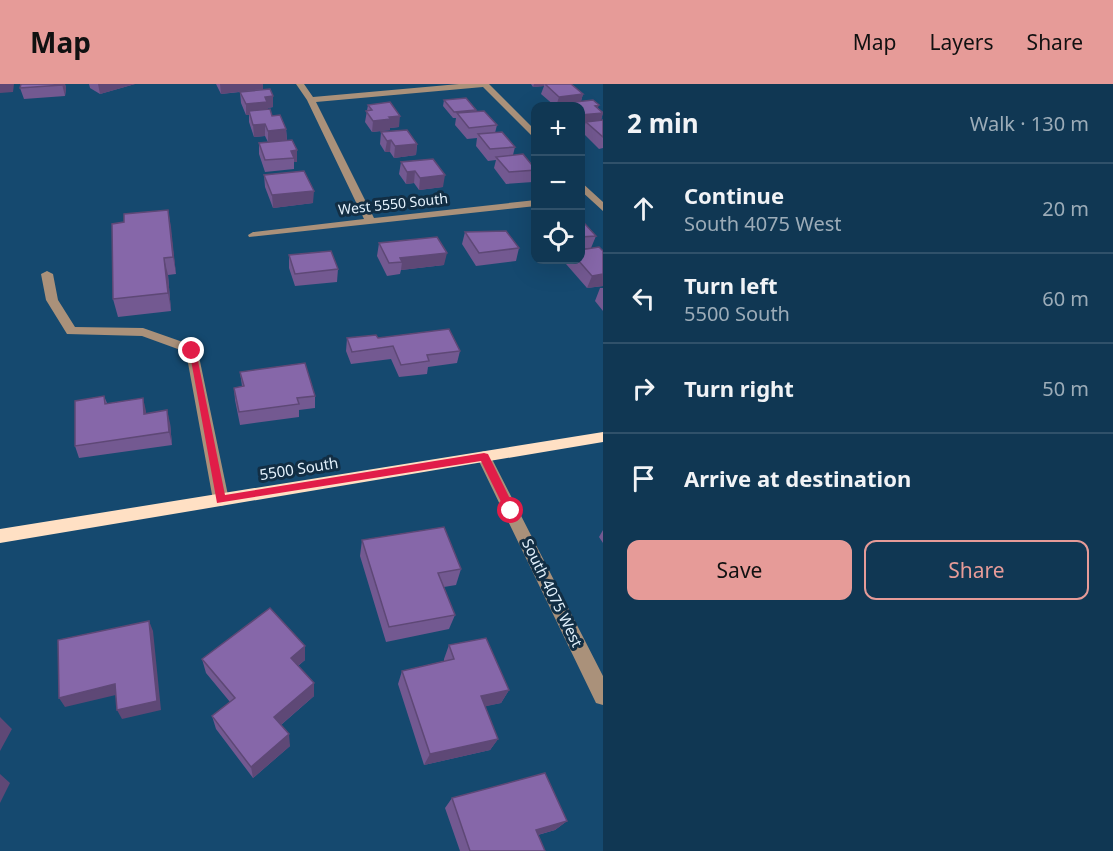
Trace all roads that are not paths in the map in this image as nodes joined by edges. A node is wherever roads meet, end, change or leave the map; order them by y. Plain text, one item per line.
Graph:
1 (300, 84) edge
2 (485, 84) edge
3 (311, 100) junction
4 (531, 132) edge
5 (585, 189) edge
6 (592, 197) junction
7 (585, 198) edge
8 (531, 204) edge
9 (603, 208) edge
10 (371, 222) junction
11 (253, 235) dead end
12 (47, 274) dead end
13 (603, 437) edge
14 (484, 457) junction
15 (221, 500) junction
16 (0, 536) edge
17 (603, 696) edge

1 - 3 street
2 - 3 street
2 - 4 street
3 - 10 street
5 - 6 street
6 - 7 street
6 - 9 street
8 - 10 street, West 5550 South
10 - 11 street, West 5550 South
12 - 15 street
13 - 14 main road, 5500 South
14 - 15 main road, 5500 South
14 - 17 street, South 4075 West
15 - 16 main road, 5500 South

